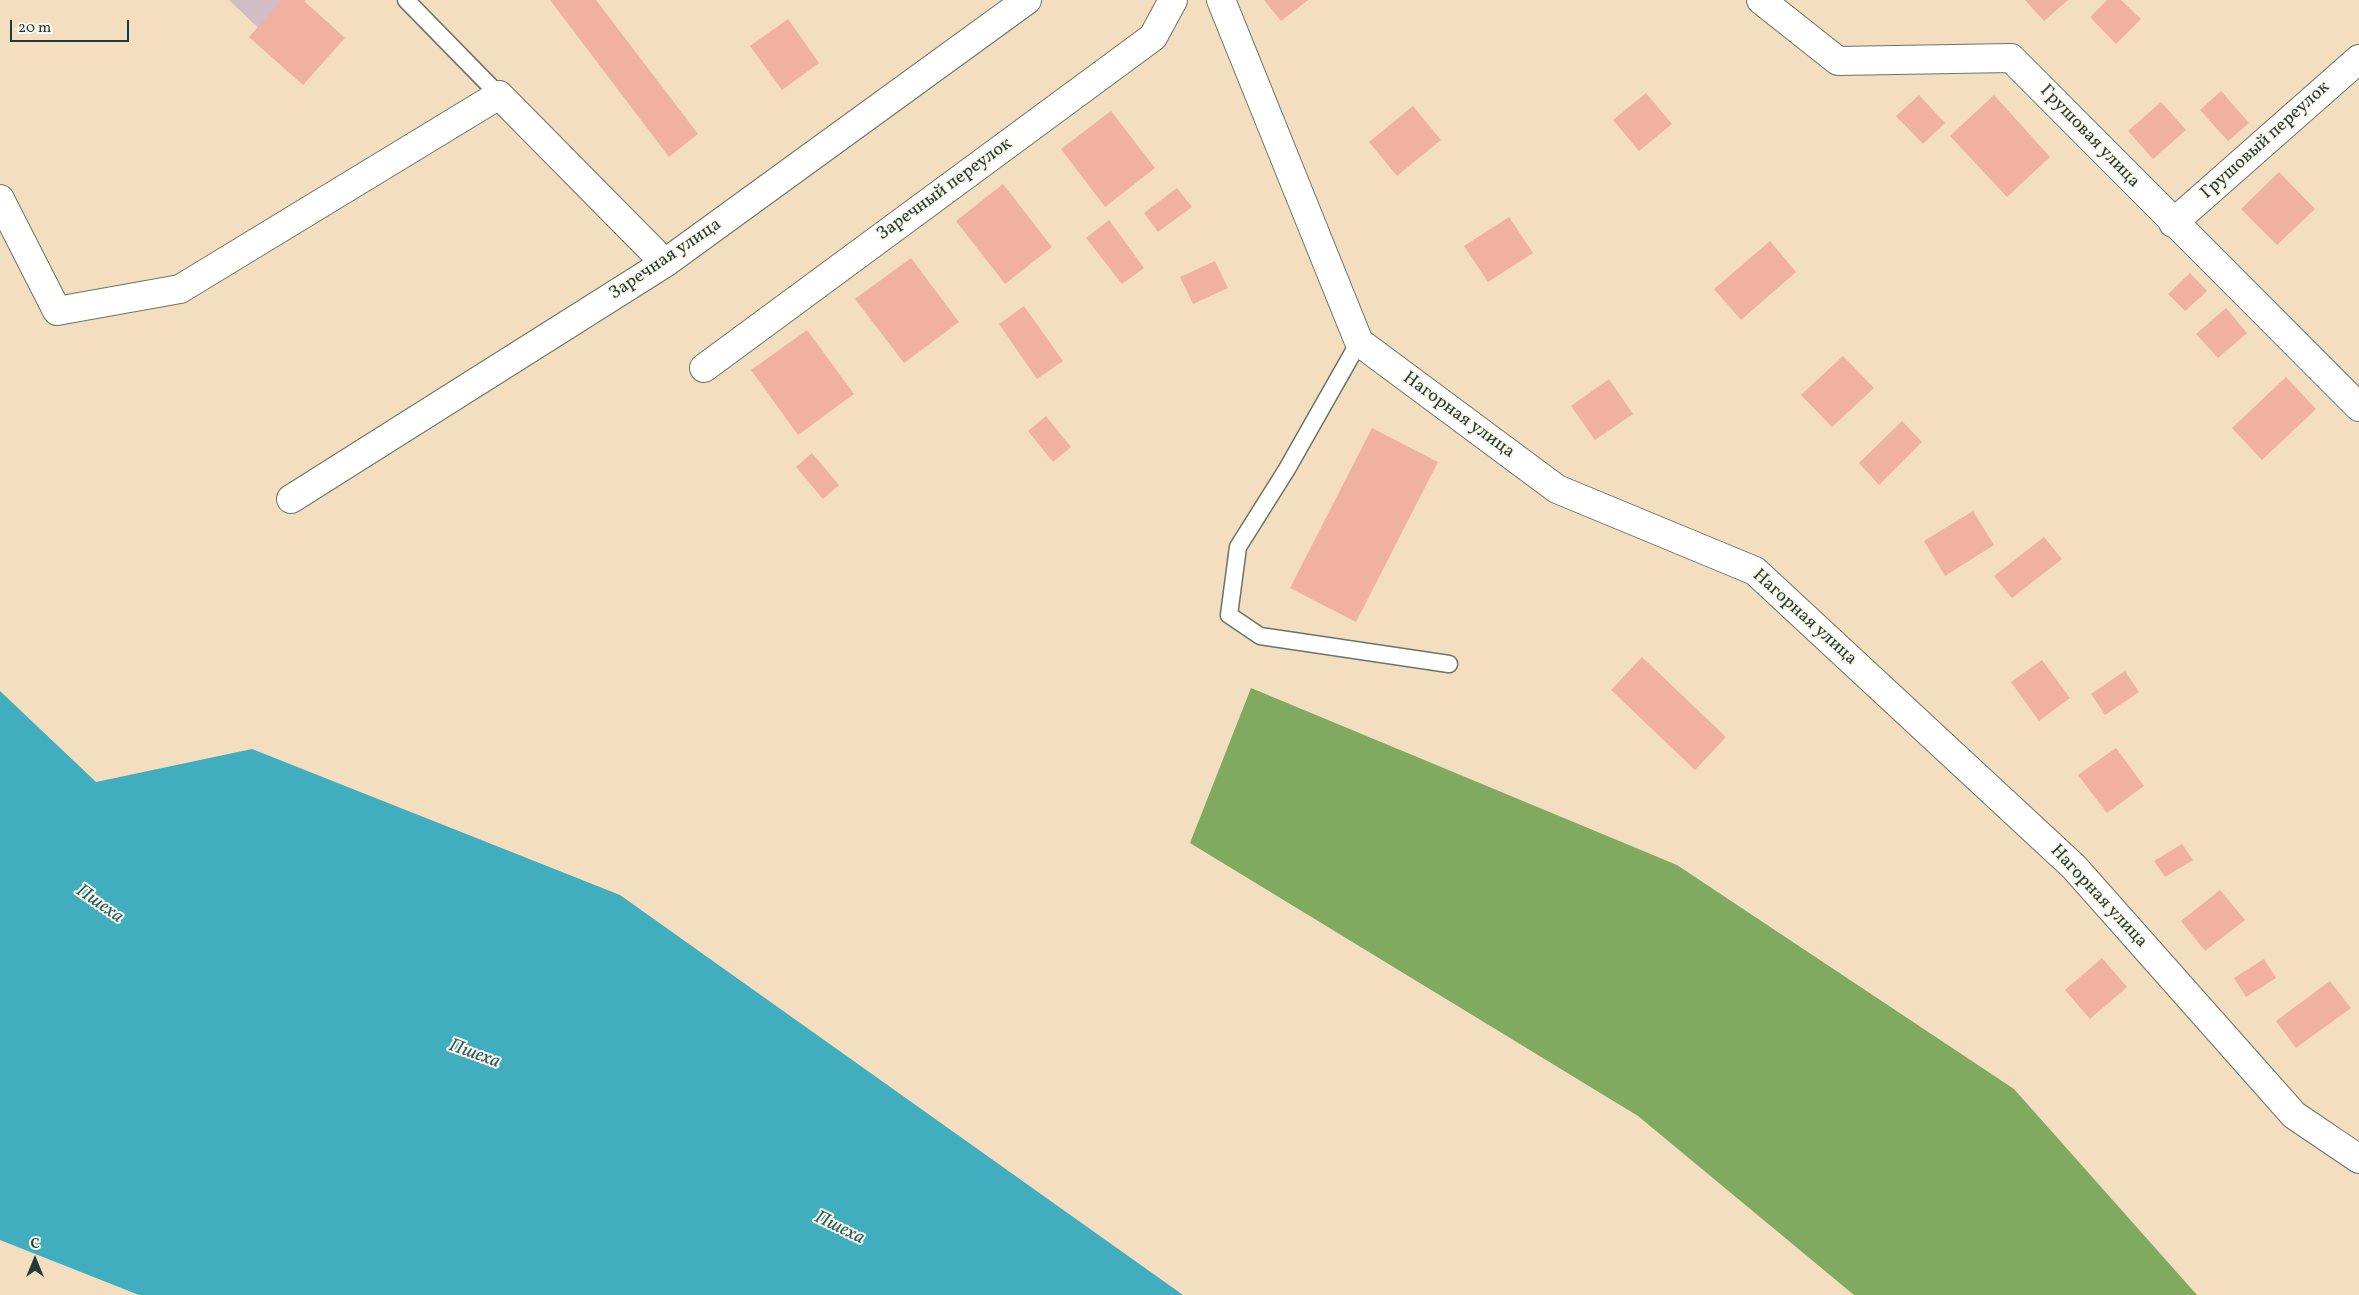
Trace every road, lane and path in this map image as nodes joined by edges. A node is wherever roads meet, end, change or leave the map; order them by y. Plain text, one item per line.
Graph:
1 (1027, 0) edge
2 (1173, 0) edge
3 (1221, 0) edge
4 (1761, 0) edge
5 (415, 3) edge
6 (2359, 59) edge
7 (499, 95) junction
8 (0, 199) edge
9 (2173, 223) junction
10 (665, 263) junction
11 (1359, 342) junction
12 (704, 368) dead end
13 (2359, 407) edge
14 (291, 499) dead end
15 (1450, 664) dead end
16 (2359, 1159) edge

1 - 10 street, Заречная улица
2 - 12 street, Заречный переулок
3 - 11 street
4 - 9 street, Грушовая улица
5 - 7 lane
6 - 9 street, Грушовый переулок
7 - 8 street
7 - 10 street
9 - 13 street, Грушовая улица
10 - 14 street, Заречная улица
11 - 15 lane
11 - 16 street, Нагорная улица

